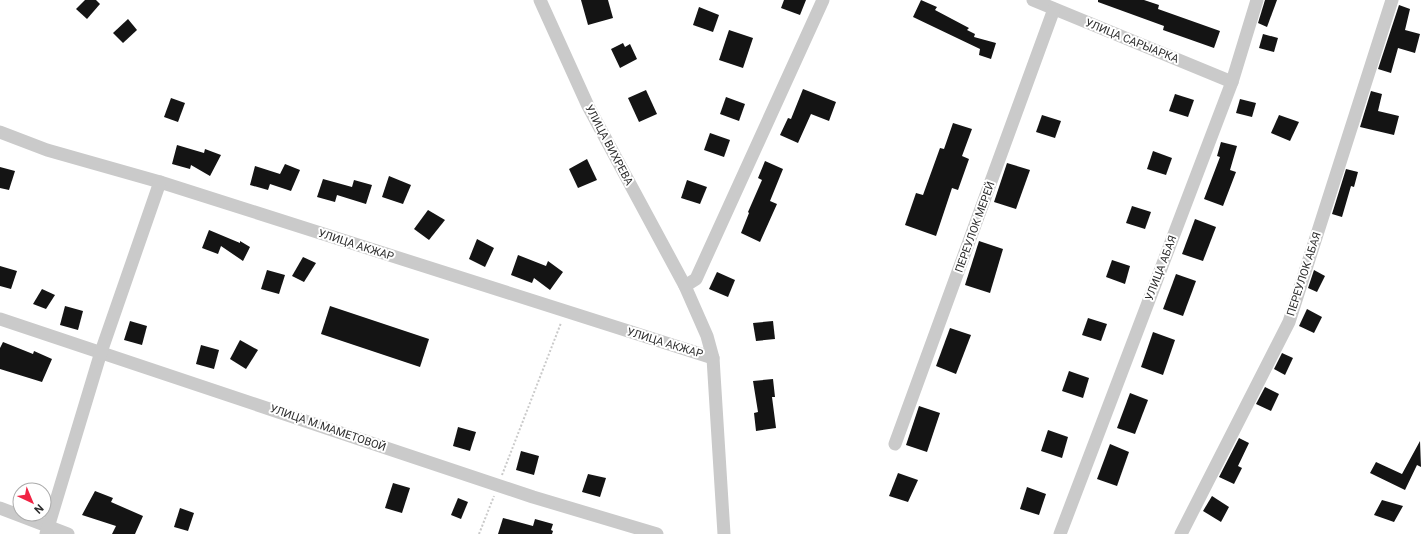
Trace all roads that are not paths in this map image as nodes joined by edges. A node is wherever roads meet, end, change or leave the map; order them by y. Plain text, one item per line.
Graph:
1 (540, 0) edge
2 (823, 0) edge
3 (1033, 0) edge
4 (1257, 0) edge
5 (1392, 0) edge
6 (1054, 9) junction
7 (1232, 82) junction
8 (0, 132) edge
9 (160, 182) junction
10 (685, 286) junction
11 (0, 319) edge
12 (101, 352) junction
13 (713, 358) junction
14 (895, 444) dead end
15 (0, 508) edge
16 (48, 530) edge
17 (68, 534) edge
18 (656, 534) edge
19 (724, 534) edge
20 (1060, 534) edge
21 (1181, 534) edge

1 - 10 street, УЛИЦА ВИХРЕВА
2 - 10 street
3 - 6 street, УЛИЦА САРЫАРКА
4 - 7 street, УЛИЦА АБАЯ
5 - 21 street, ПЕРЕУЛОК АБАЯ
6 - 7 street, УЛИЦА САРЫАРКА
6 - 14 street, ПЕРЕУЛОК МЕРЕЙ
7 - 20 street, УЛИЦА АБАЯ
8 - 9 street, УЛИЦА АКЖАР
9 - 12 street
9 - 13 street, УЛИЦА АКЖАР
10 - 13 street, УЛИЦА ВИХРЕВА
11 - 12 street, УЛИЦА М.МАМЕТОВОЙ
12 - 16 street
12 - 18 street, УЛИЦА М.МАМЕТОВОЙ
13 - 19 street, УЛИЦА ВИХРЕВА
15 - 16 street
16 - 17 street

